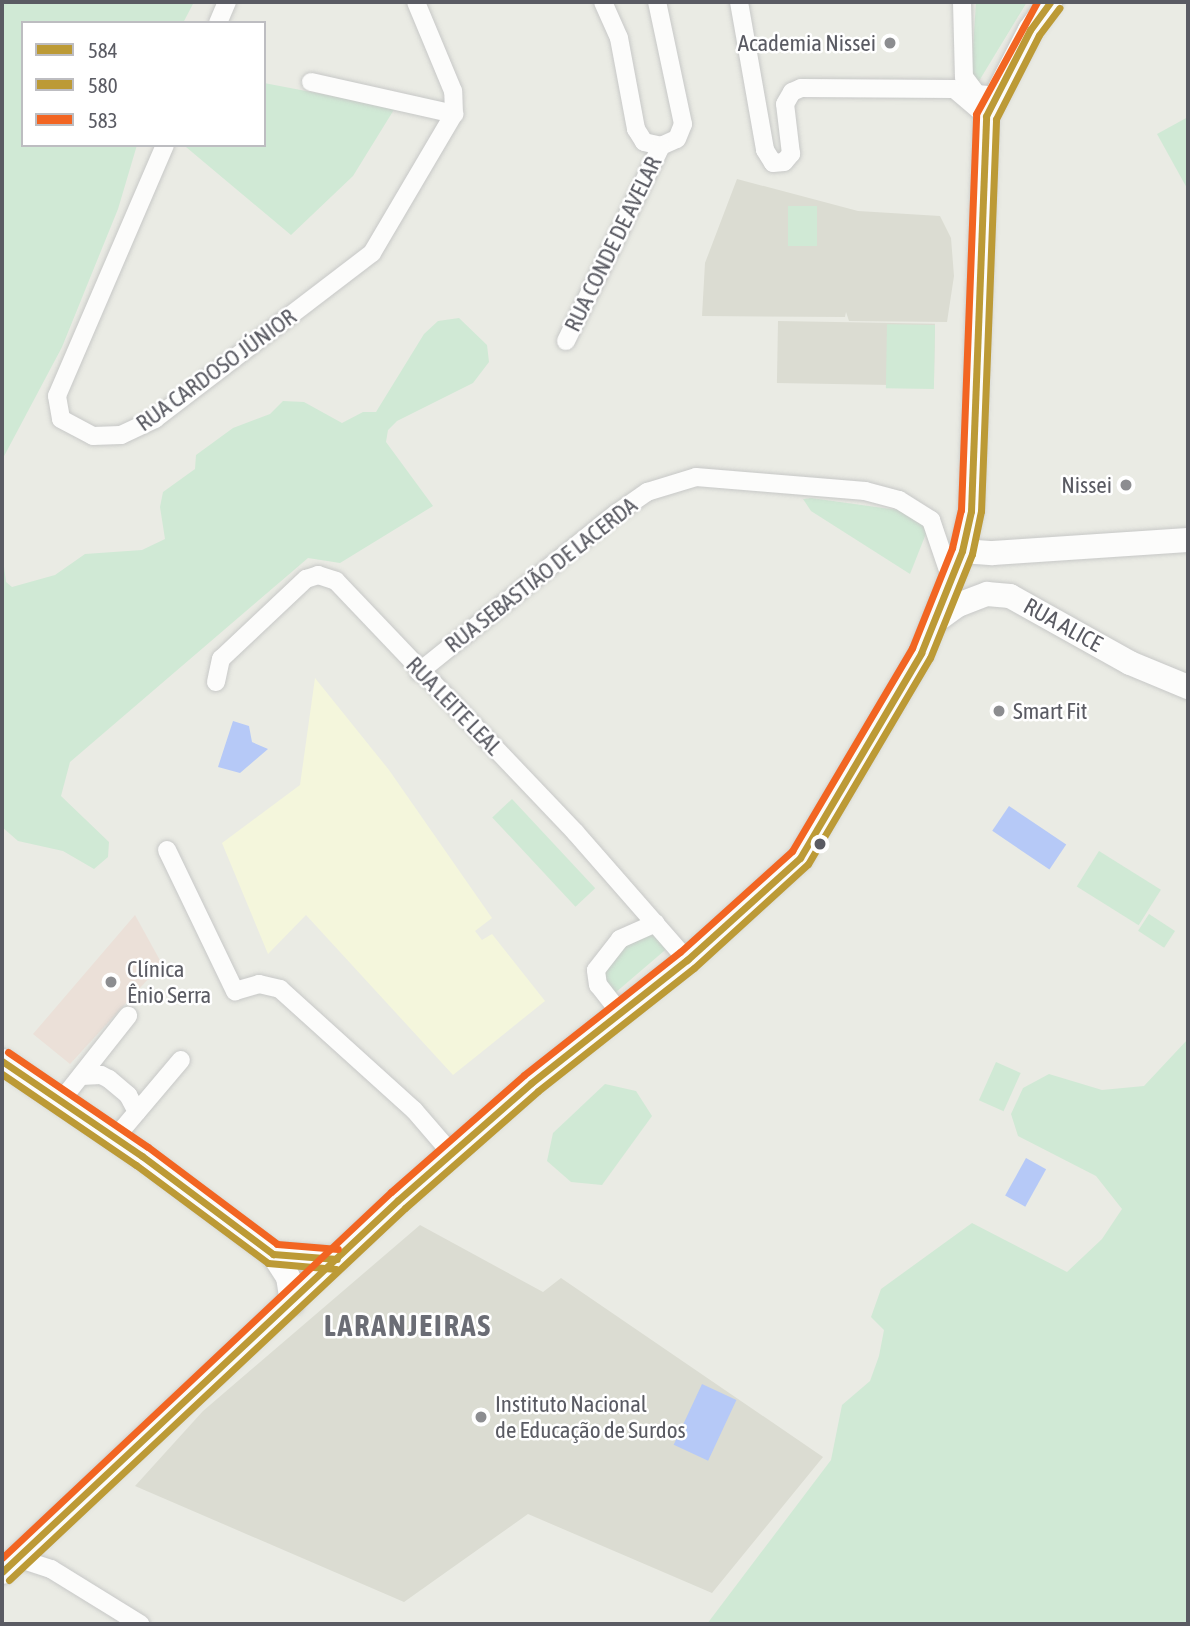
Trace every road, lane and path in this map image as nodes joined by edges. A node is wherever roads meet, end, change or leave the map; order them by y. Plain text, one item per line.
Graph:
1 (227, 2) edge
2 (416, 2) edge
3 (603, 2) edge
4 (657, 2) edge
5 (739, 2) edge
6 (962, 2) edge
7 (1050, 2) edge
8 (219, 21) edge
9 (311, 82) dead end
10 (959, 83) junction
11 (991, 105) junction
12 (454, 114) junction
13 (661, 146) junction
14 (164, 147) edge
15 (566, 341) dead end
16 (1188, 540) edge
17 (962, 551) junction
18 (1021, 551) junction
19 (951, 579) junction
20 (1010, 596) junction
21 (937, 620) junction
22 (419, 672) junction
23 (216, 682) dead end
24 (1188, 687) edge
25 (167, 850) dead end
26 (656, 923) junction
27 (687, 960) junction
28 (621, 1014) junction
29 (128, 1016) dead end
30 (181, 1060) dead end
31 (2, 1061) edge
32 (81, 1076) junction
33 (60, 1102) junction
34 (137, 1112) junction
35 (115, 1138) junction
36 (451, 1153) junction
37 (272, 1254) junction
38 (337, 1259) junction
39 (292, 1303) junction
40 (42, 1535) junction
41 (9, 1565) edge
42 (51, 1569) junction
43 (140, 1624) edge

1 - 8 street
2 - 12 street
3 - 13 street
4 - 13 street
5 - 10 street
6 - 10 street
7 - 11 main road
9 - 12 street
10 - 11 street
11 - 17 main road
12 - 14 street, RUA CARDOSO JÚNIOR
13 - 15 street, RUA CONDE DE AVELAR
16 - 18 main road
17 - 18 main road
17 - 19 main road
18 - 20 main road
19 - 21 main road
19 - 22 street, RUA SEBASTIÃO DE LACERDA
20 - 21 main road, RUA ALICE
20 - 24 main road, RUA ALICE
21 - 27 main road
22 - 23 street, RUA LEITE LEAL
22 - 26 street, RUA LEITE LEAL
25 - 36 street
26 - 27 street, RUA LEITE LEAL
26 - 28 street
27 - 28 main road
28 - 36 main road
29 - 32 street
30 - 34 street
31 - 33 main road
32 - 33 street
32 - 34 street
33 - 35 main road
34 - 35 street
35 - 37 main road
36 - 38 main road
37 - 38 main road
37 - 39 main road
38 - 39 main road
39 - 40 main road
40 - 41 main road
40 - 42 street
41 - 42 street
42 - 43 street

